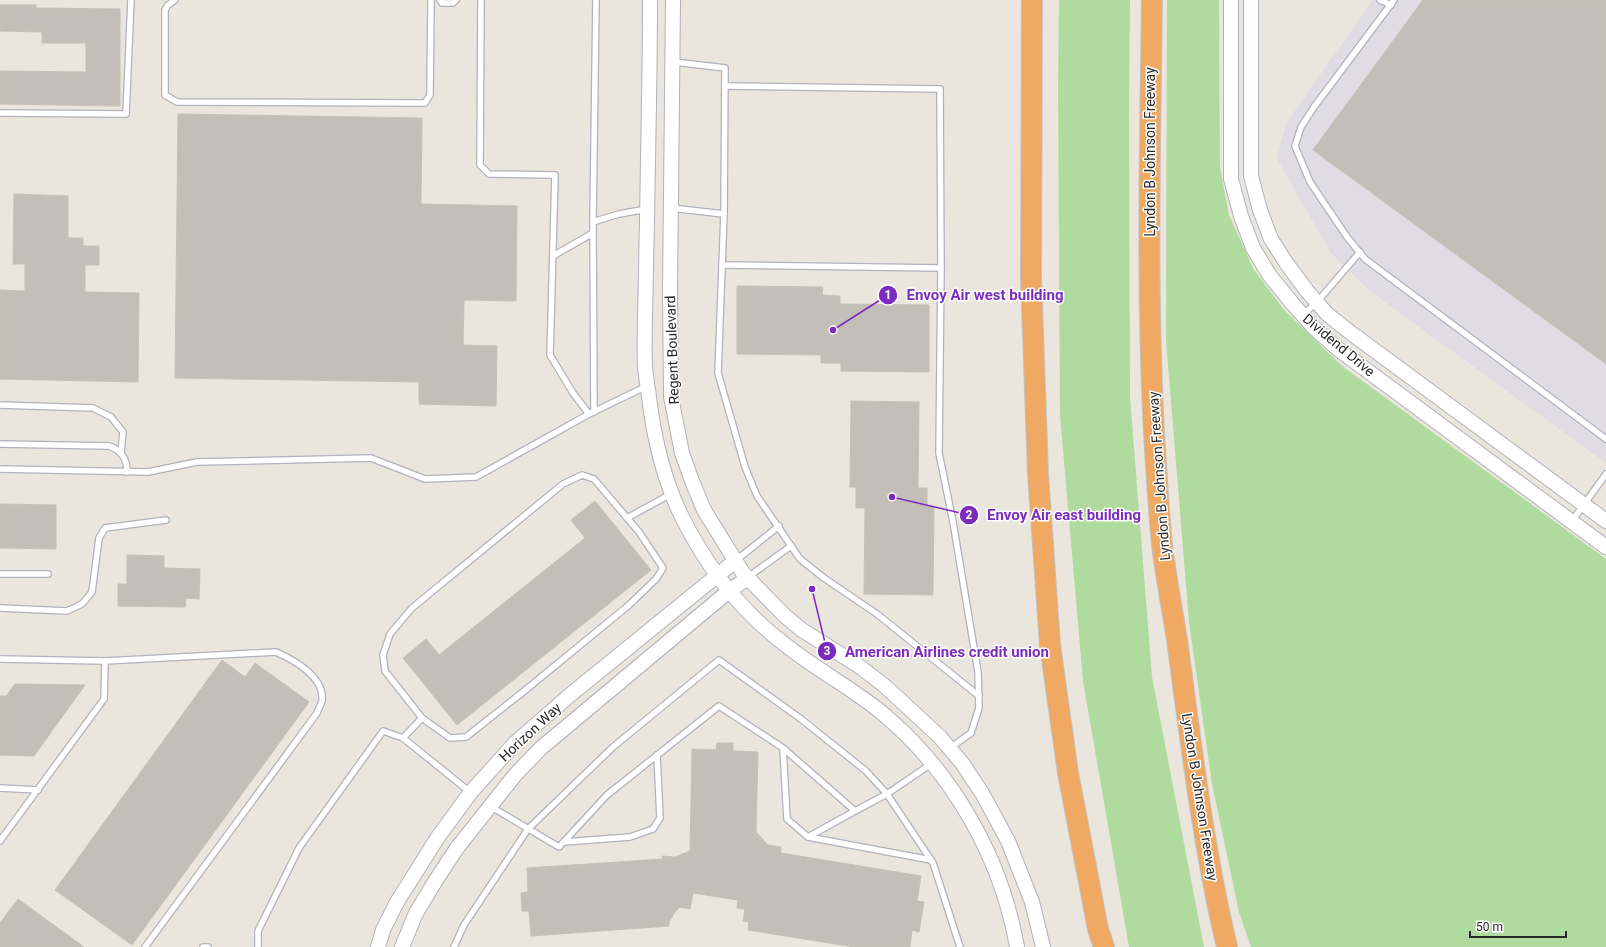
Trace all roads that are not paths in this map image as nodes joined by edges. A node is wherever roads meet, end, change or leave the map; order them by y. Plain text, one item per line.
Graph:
1 (131, 0) edge
2 (174, 0) edge
3 (431, 0) edge
4 (440, 0) edge
5 (456, 0) edge
6 (481, 0) edge
7 (596, 0) edge
8 (650, 0) edge
9 (673, 0) edge
10 (1032, 0) edge
11 (1152, 0) edge
12 (1232, 0) edge
13 (1251, 0) edge
14 (1380, 0) edge
15 (1393, 2) edge
16 (672, 62) junction
17 (725, 86) junction
18 (0, 113) edge
19 (670, 208) junction
20 (647, 209) junction
21 (724, 214) junction
22 (593, 222) junction
23 (593, 233) junction
24 (1360, 252) junction
25 (553, 256) junction
26 (722, 265) junction
27 (941, 268) junction
28 (1317, 302) junction
29 (1303, 316) junction
30 (648, 386) junction
31 (0, 405) edge
32 (591, 413) junction
33 (1606, 439) edge
34 (0, 444) edge
35 (121, 453) junction
36 (0, 469) edge
37 (127, 472) junction
38 (1606, 474) edge
39 (672, 494) junction
40 (1584, 505) junction
41 (627, 518) junction
42 (166, 520) dead end
43 (1606, 521) edge
44 (1572, 522) junction
45 (778, 526) junction
46 (791, 546) junction
47 (1606, 547) edge
48 (735, 561) junction
49 (0, 574) edge
50 (48, 574) dead end
51 (718, 576) junction
52 (748, 578) junction
53 (729, 591) junction
54 (0, 608) edge
55 (0, 659) edge
56 (105, 661) junction
57 (979, 696) junction
58 (422, 718) junction
59 (403, 738) junction
60 (782, 748) junction
61 (949, 748) junction
62 (657, 755) junction
63 (932, 763) junction
64 (0, 788) edge
65 (38, 790) junction
66 (471, 792) junction
67 (888, 794) junction
68 (490, 806) junction
69 (855, 810) junction
70 (528, 829) junction
71 (808, 837) junction
72 (0, 841) edge
73 (564, 842) junction
74 (931, 860) junction
75 (1219, 913) junction
76 (145, 947) edge
77 (203, 947) edge
78 (208, 947) edge
79 (258, 947) edge
80 (378, 947) edge
81 (402, 947) edge
82 (454, 947) edge
83 (960, 947) edge
84 (1017, 947) edge
85 (1043, 947) edge
86 (1104, 947) edge
87 (1227, 947) edge
88 (1234, 947) edge

1 - 18 lane
2 - 3 lane
4 - 5 lane
6 - 25 lane
7 - 22 lane
8 - 20 street, Regent Boulevard
9 - 16 street, Regent Boulevard
10 - 86 highway
11 - 75 highway, Lyndon B Johnson Freeway
12 - 29 street, Dividend Drive
13 - 28 street, Dividend Drive
14 - 15 lane
15 - 24 lane
16 - 17 lane
16 - 19 street, Regent Boulevard
17 - 21 lane
17 - 27 lane
19 - 21 lane
19 - 48 street, Regent Boulevard
20 - 22 lane
20 - 30 street, Regent Boulevard
21 - 26 lane
22 - 23 lane
23 - 25 lane
23 - 32 lane
24 - 28 lane
24 - 33 lane
25 - 32 lane
26 - 27 lane
26 - 45 lane
27 - 57 lane
28 - 29 lane
28 - 40 street, Dividend Drive
29 - 44 street, Dividend Drive
30 - 32 lane
30 - 39 street, Regent Boulevard
31 - 35 lane
32 - 37 lane
34 - 35 lane
35 - 37 lane
36 - 37 lane
38 - 40 lane
39 - 41 lane
39 - 51 street, Regent Boulevard
40 - 43 street, Dividend Drive
40 - 44 lane
41 - 58 lane
41 - 58 lane
42 - 54 lane
44 - 47 street, Dividend Drive
45 - 46 lane
45 - 48 lane
46 - 52 lane
46 - 57 lane
48 - 51 street, Horizon Way
48 - 52 street, Regent Boulevard
49 - 50 lane
51 - 53 street, Regent Boulevard
51 - 66 street, Horizon Way
52 - 53 street, Horizon Way
52 - 61 street, Regent Boulevard
53 - 63 street, Regent Boulevard
53 - 68 street, Horizon Way
55 - 56 lane
56 - 65 lane
56 - 76 lane
57 - 61 lane
58 - 59 lane
59 - 66 lane
59 - 79 lane
60 - 62 lane
60 - 69 lane
60 - 71 lane
61 - 85 street, Regent Boulevard
62 - 73 lane
62 - 73 lane
63 - 67 lane
63 - 84 street, Regent Boulevard
64 - 65 lane
65 - 72 lane
66 - 68 street
66 - 80 street, Horizon Way
67 - 69 lane
67 - 70 lane
67 - 74 lane
68 - 70 lane
68 - 81 street, Horizon Way
69 - 71 lane
70 - 73 lane
70 - 82 lane
71 - 74 lane
74 - 83 lane
75 - 87 highway, Lyndon B Johnson Freeway
75 - 88 highway
77 - 78 lane

